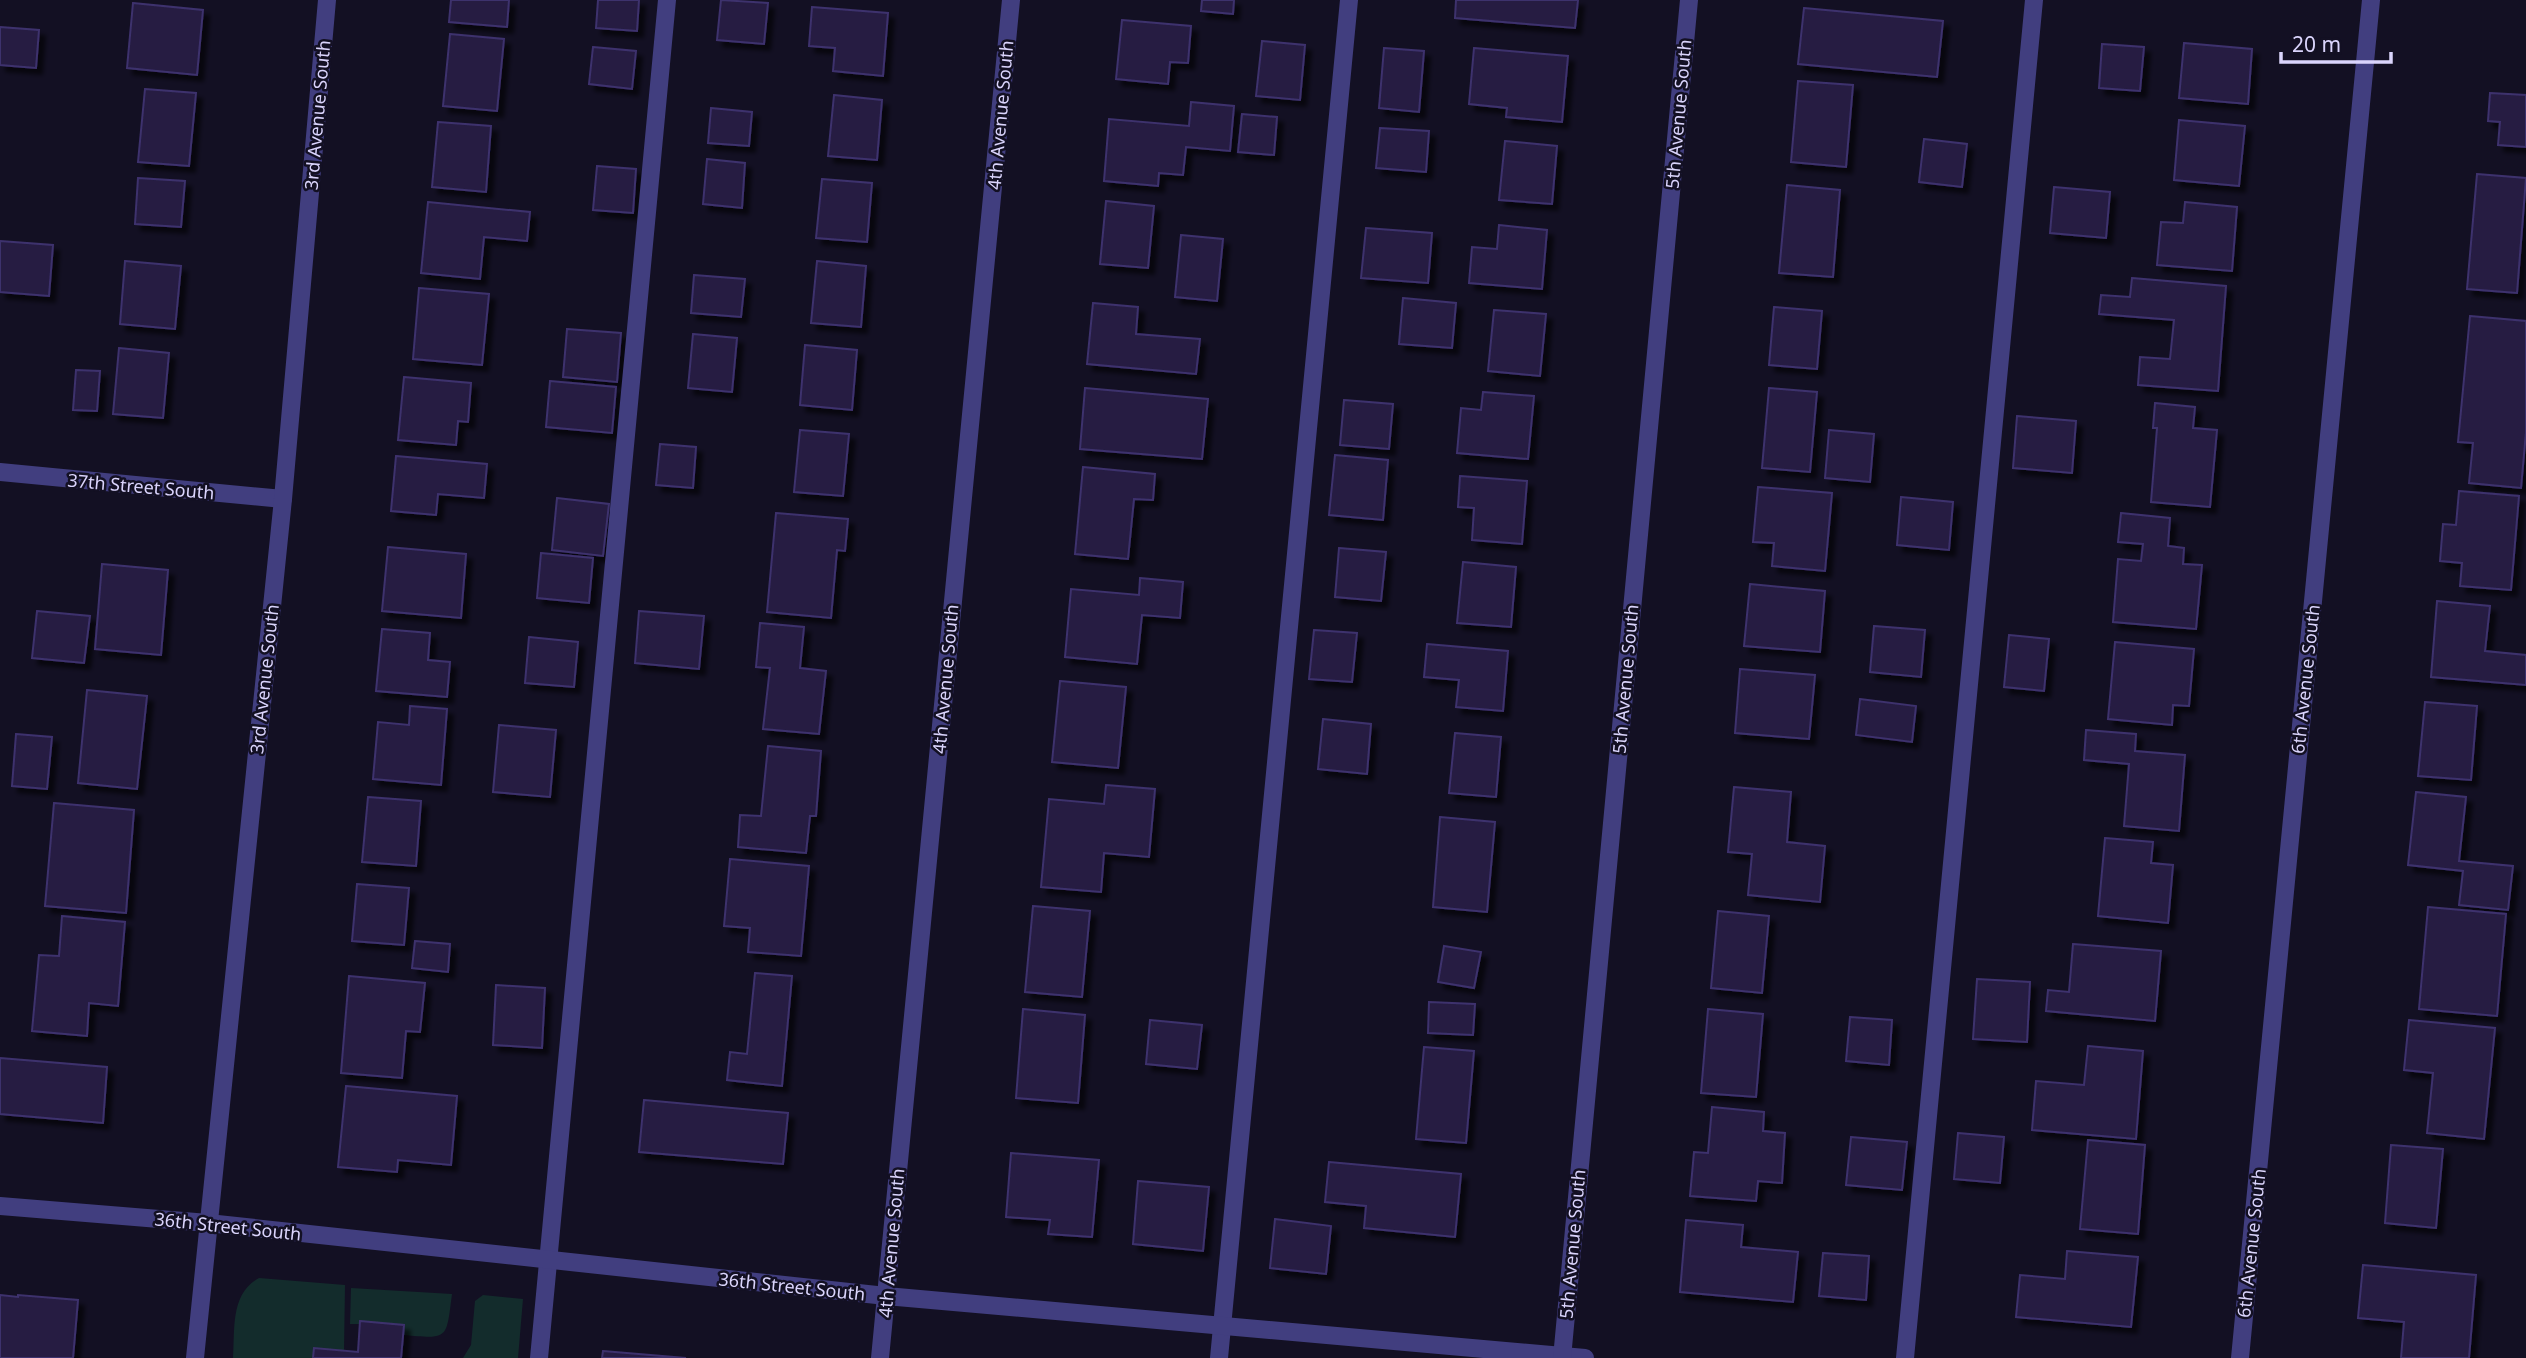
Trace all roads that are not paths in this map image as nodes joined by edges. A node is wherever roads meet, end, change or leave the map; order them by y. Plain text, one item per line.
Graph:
1 (327, 0) edge
2 (667, 0) edge
3 (1011, 0) edge
4 (1349, 0) edge
5 (1689, 0) edge
6 (2034, 0) edge
7 (2371, 0) edge
8 (0, 472) edge
9 (283, 499) junction
10 (0, 1206) edge
11 (208, 1223) junction
12 (549, 1260) junction
13 (886, 1296) junction
14 (1222, 1326) junction
15 (1562, 1357) edge
16 (195, 1358) edge
17 (539, 1358) edge
18 (880, 1358) edge
19 (1219, 1358) edge
20 (1585, 1358) edge
21 (1905, 1358) edge
22 (2240, 1358) edge

1 - 9 street, 3rd Avenue South
2 - 12 street
3 - 13 street, 4th Avenue South
4 - 14 street
5 - 15 street, 5th Avenue South
6 - 21 street
7 - 22 street, 6th Avenue South
8 - 9 street, 37th Street South
9 - 11 street, 3rd Avenue South
10 - 11 street, 36th Street South
11 - 12 street, 36th Street South
11 - 16 street, 3rd Avenue South
12 - 13 street, 36th Street South
12 - 17 street
13 - 14 street, 36th Street South
13 - 18 street, 4th Avenue South
14 - 15 street, 36th Street South
14 - 19 street
15 - 20 street, 36th Street South

